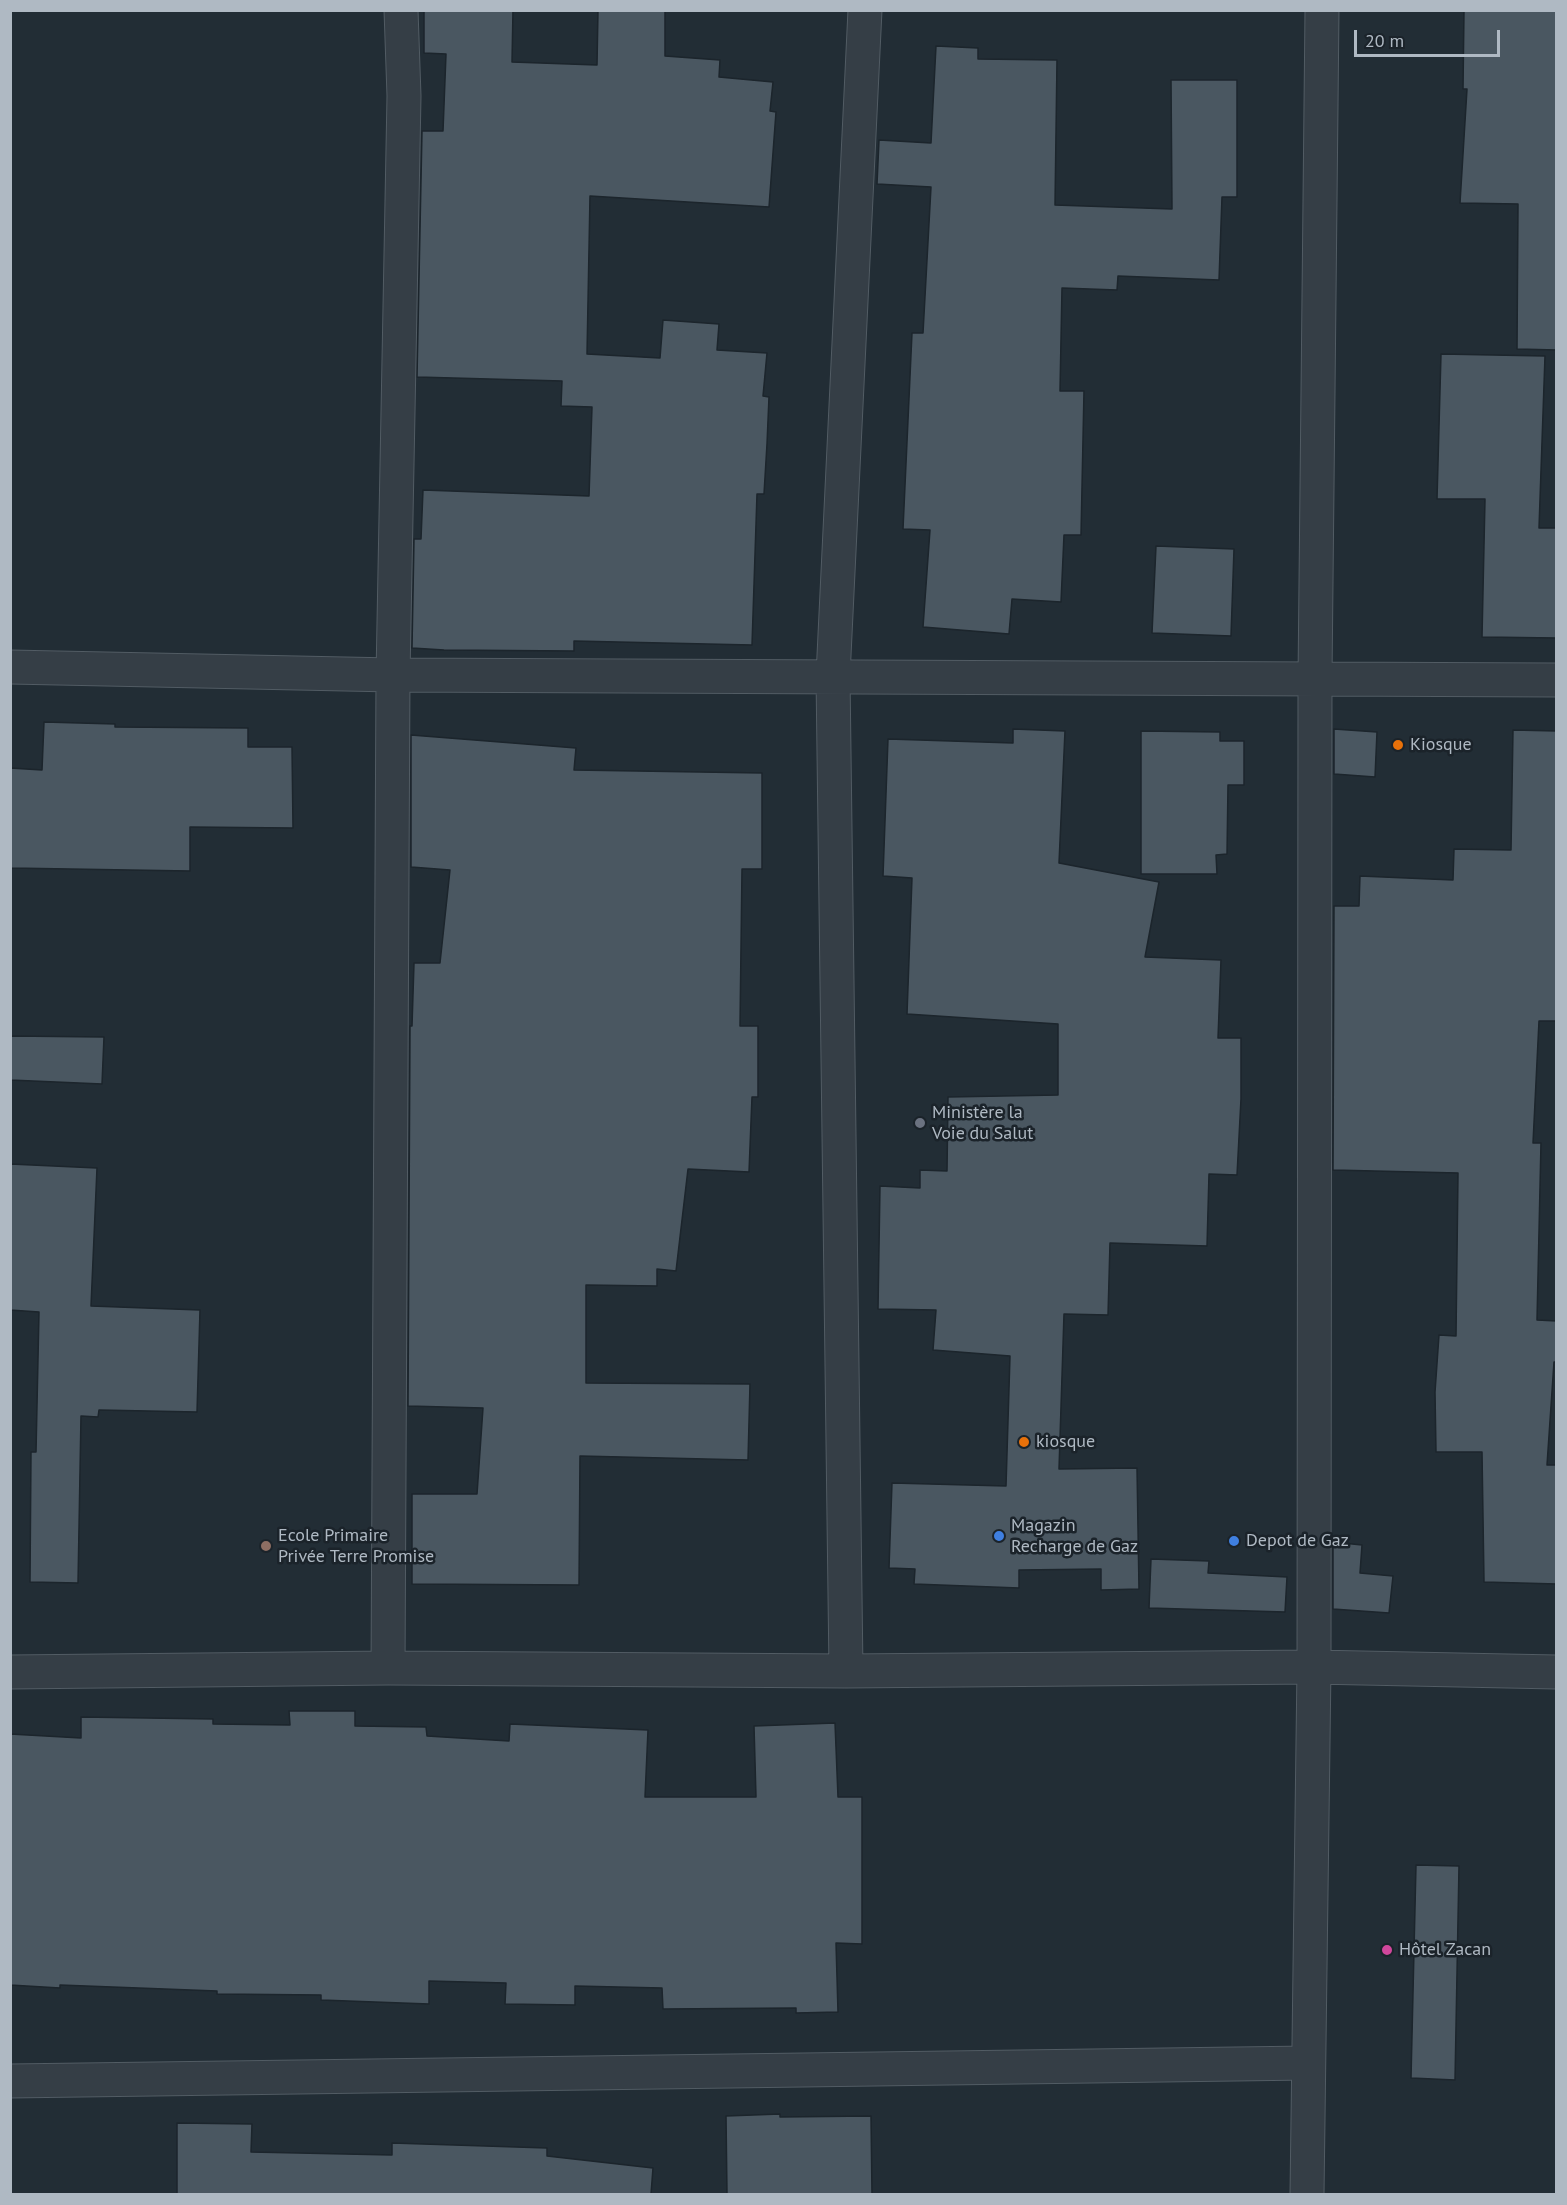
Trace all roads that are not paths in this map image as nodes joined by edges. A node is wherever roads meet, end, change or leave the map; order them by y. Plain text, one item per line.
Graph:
1 (401, 10) edge
2 (865, 10) edge
3 (1322, 10) edge
4 (10, 668) edge
5 (393, 675) junction
6 (833, 676) junction
7 (1315, 678) junction
8 (1557, 680) edge
9 (1314, 1667) junction
10 (388, 1668) junction
11 (846, 1671) junction
12 (10, 1672) edge
13 (1557, 1672) edge
14 (1308, 2063) junction
15 (10, 2081) edge
16 (1307, 2194) edge

1 - 5 street
2 - 6 street
3 - 7 street
4 - 5 street
5 - 6 street
5 - 10 street
6 - 7 street
6 - 11 street
7 - 8 street
7 - 9 street
9 - 11 street
9 - 13 street
9 - 14 street
10 - 11 street
10 - 12 street
14 - 15 street
14 - 16 street

